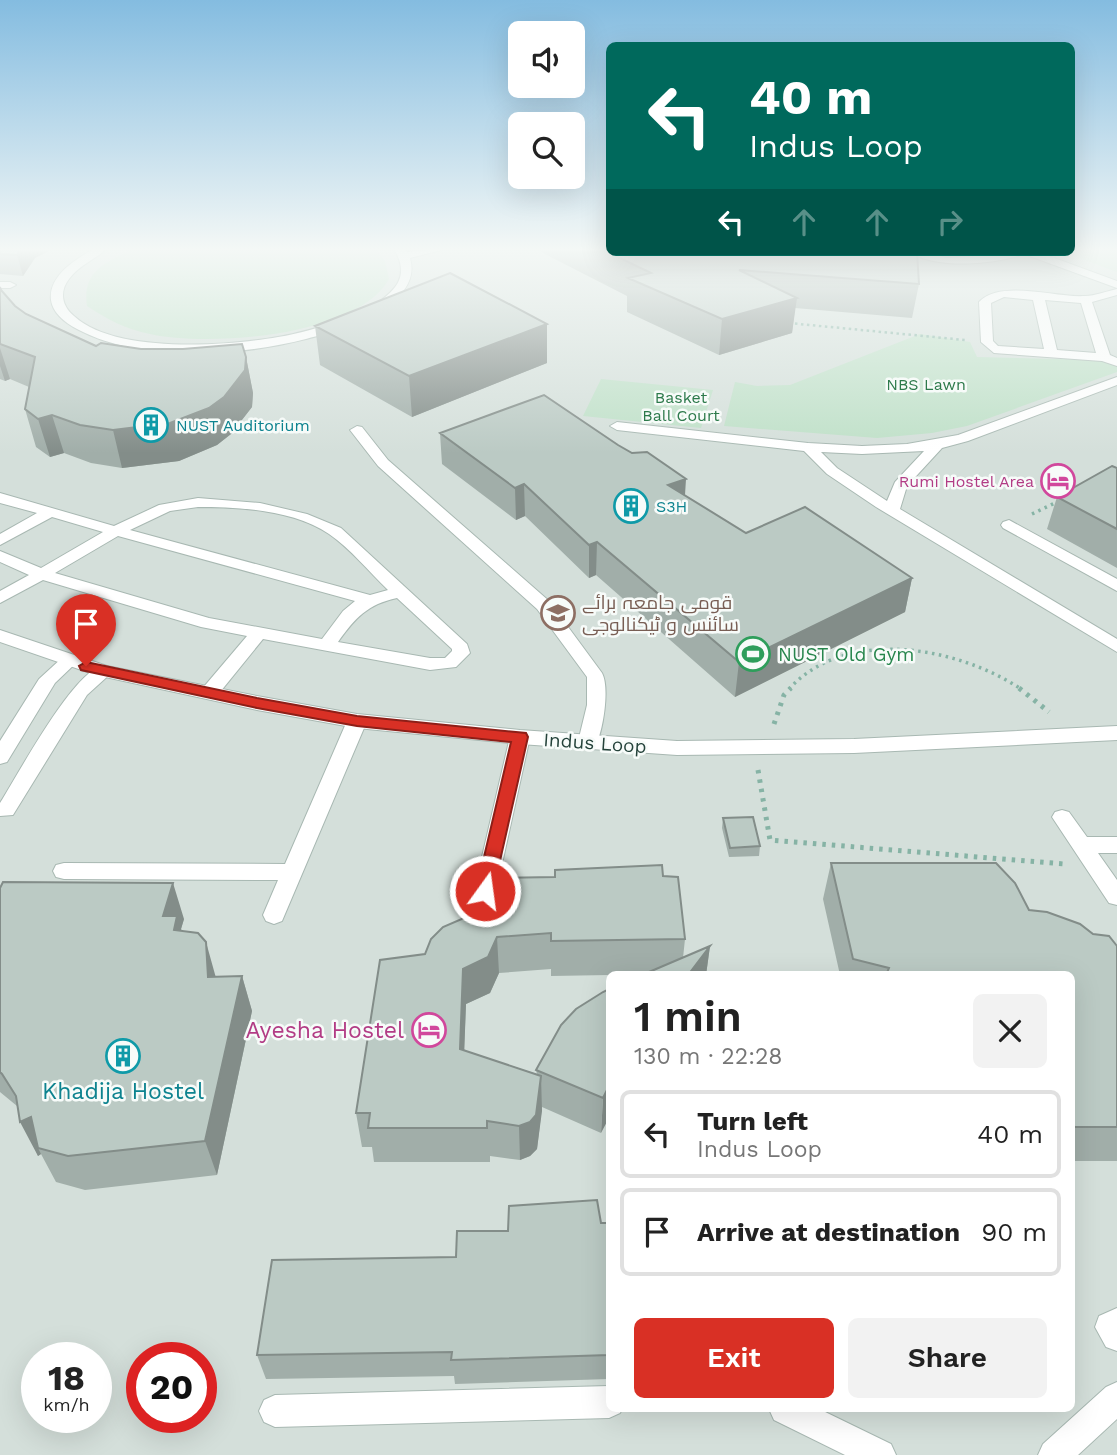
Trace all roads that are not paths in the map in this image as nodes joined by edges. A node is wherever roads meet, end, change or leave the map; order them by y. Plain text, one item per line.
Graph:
1 (67, 317) edge
2 (361, 317) edge
3 (987, 317) edge
4 (1043, 317) edge
5 (1093, 317) edge
6 (1052, 355) junction
7 (1111, 360) edge
8 (1117, 381) edge
9 (617, 426) dead end
10 (357, 430) dead end
11 (937, 445) junction
12 (808, 447) junction
13 (0, 498) edge
14 (892, 511) junction
15 (50, 512) junction
16 (1009, 525) road end
17 (116, 531) junction
18 (0, 540) edge
19 (0, 556) edge
20 (41, 574) junction
21 (1117, 586) edge
22 (400, 592) junction
23 (0, 598) edge
24 (367, 599) junction
25 (257, 635) junction
26 (0, 636) edge
27 (326, 645) junction
28 (1117, 647) edge
29 (69, 661) junction
30 (103, 671) junction
31 (209, 693) junction
32 (357, 721) junction
33 (1117, 733) edge
34 (520, 737) junction
35 (588, 742) junction
36 (0, 757) edge
37 (6, 810) dead end
38 (1062, 817) dead end
39 (1081, 845) junction
40 (1117, 845) edge
41 (64, 871) dead end
42 (292, 872) junction
43 (485, 891) dead end
44 (1117, 897) edge
45 (274, 915) dead end
46 (1117, 1323) edge
47 (1117, 1336) edge
48 (1117, 1398) edge
49 (606, 1402) edge
50 (275, 1411) dead end
51 (791, 1412) edge
52 (880, 1455) edge
53 (1054, 1455) edge

1 - 2 lane
3 - 6 lane
4 - 6 lane
5 - 7 lane
6 - 7 lane
8 - 11 lane
9 - 12 lane
10 - 35 lane
11 - 12 lane
11 - 14 lane
12 - 14 lane
13 - 15 lane
14 - 28 lane
15 - 17 lane
15 - 18 lane
16 - 21 lane
17 - 20 lane
17 - 22 lane
17 - 24 lane
19 - 20 lane
20 - 23 lane
20 - 25 lane
22 - 24 lane
22 - 27 lane
24 - 27 lane
25 - 27 lane
25 - 31 lane
26 - 29 street, Indus Loop
29 - 30 street, Indus Loop
29 - 36 lane
30 - 31 street, Indus Loop
30 - 37 lane
31 - 32 street, Indus Loop
32 - 34 street, Indus Loop
32 - 42 lane
33 - 35 street, Indus Loop
34 - 35 street, Indus Loop
34 - 43 lane
38 - 39 lane
39 - 40 lane
39 - 44 lane
41 - 42 lane
42 - 45 lane
46 - 47 lane
48 - 53 lane
49 - 50 lane
51 - 52 lane

